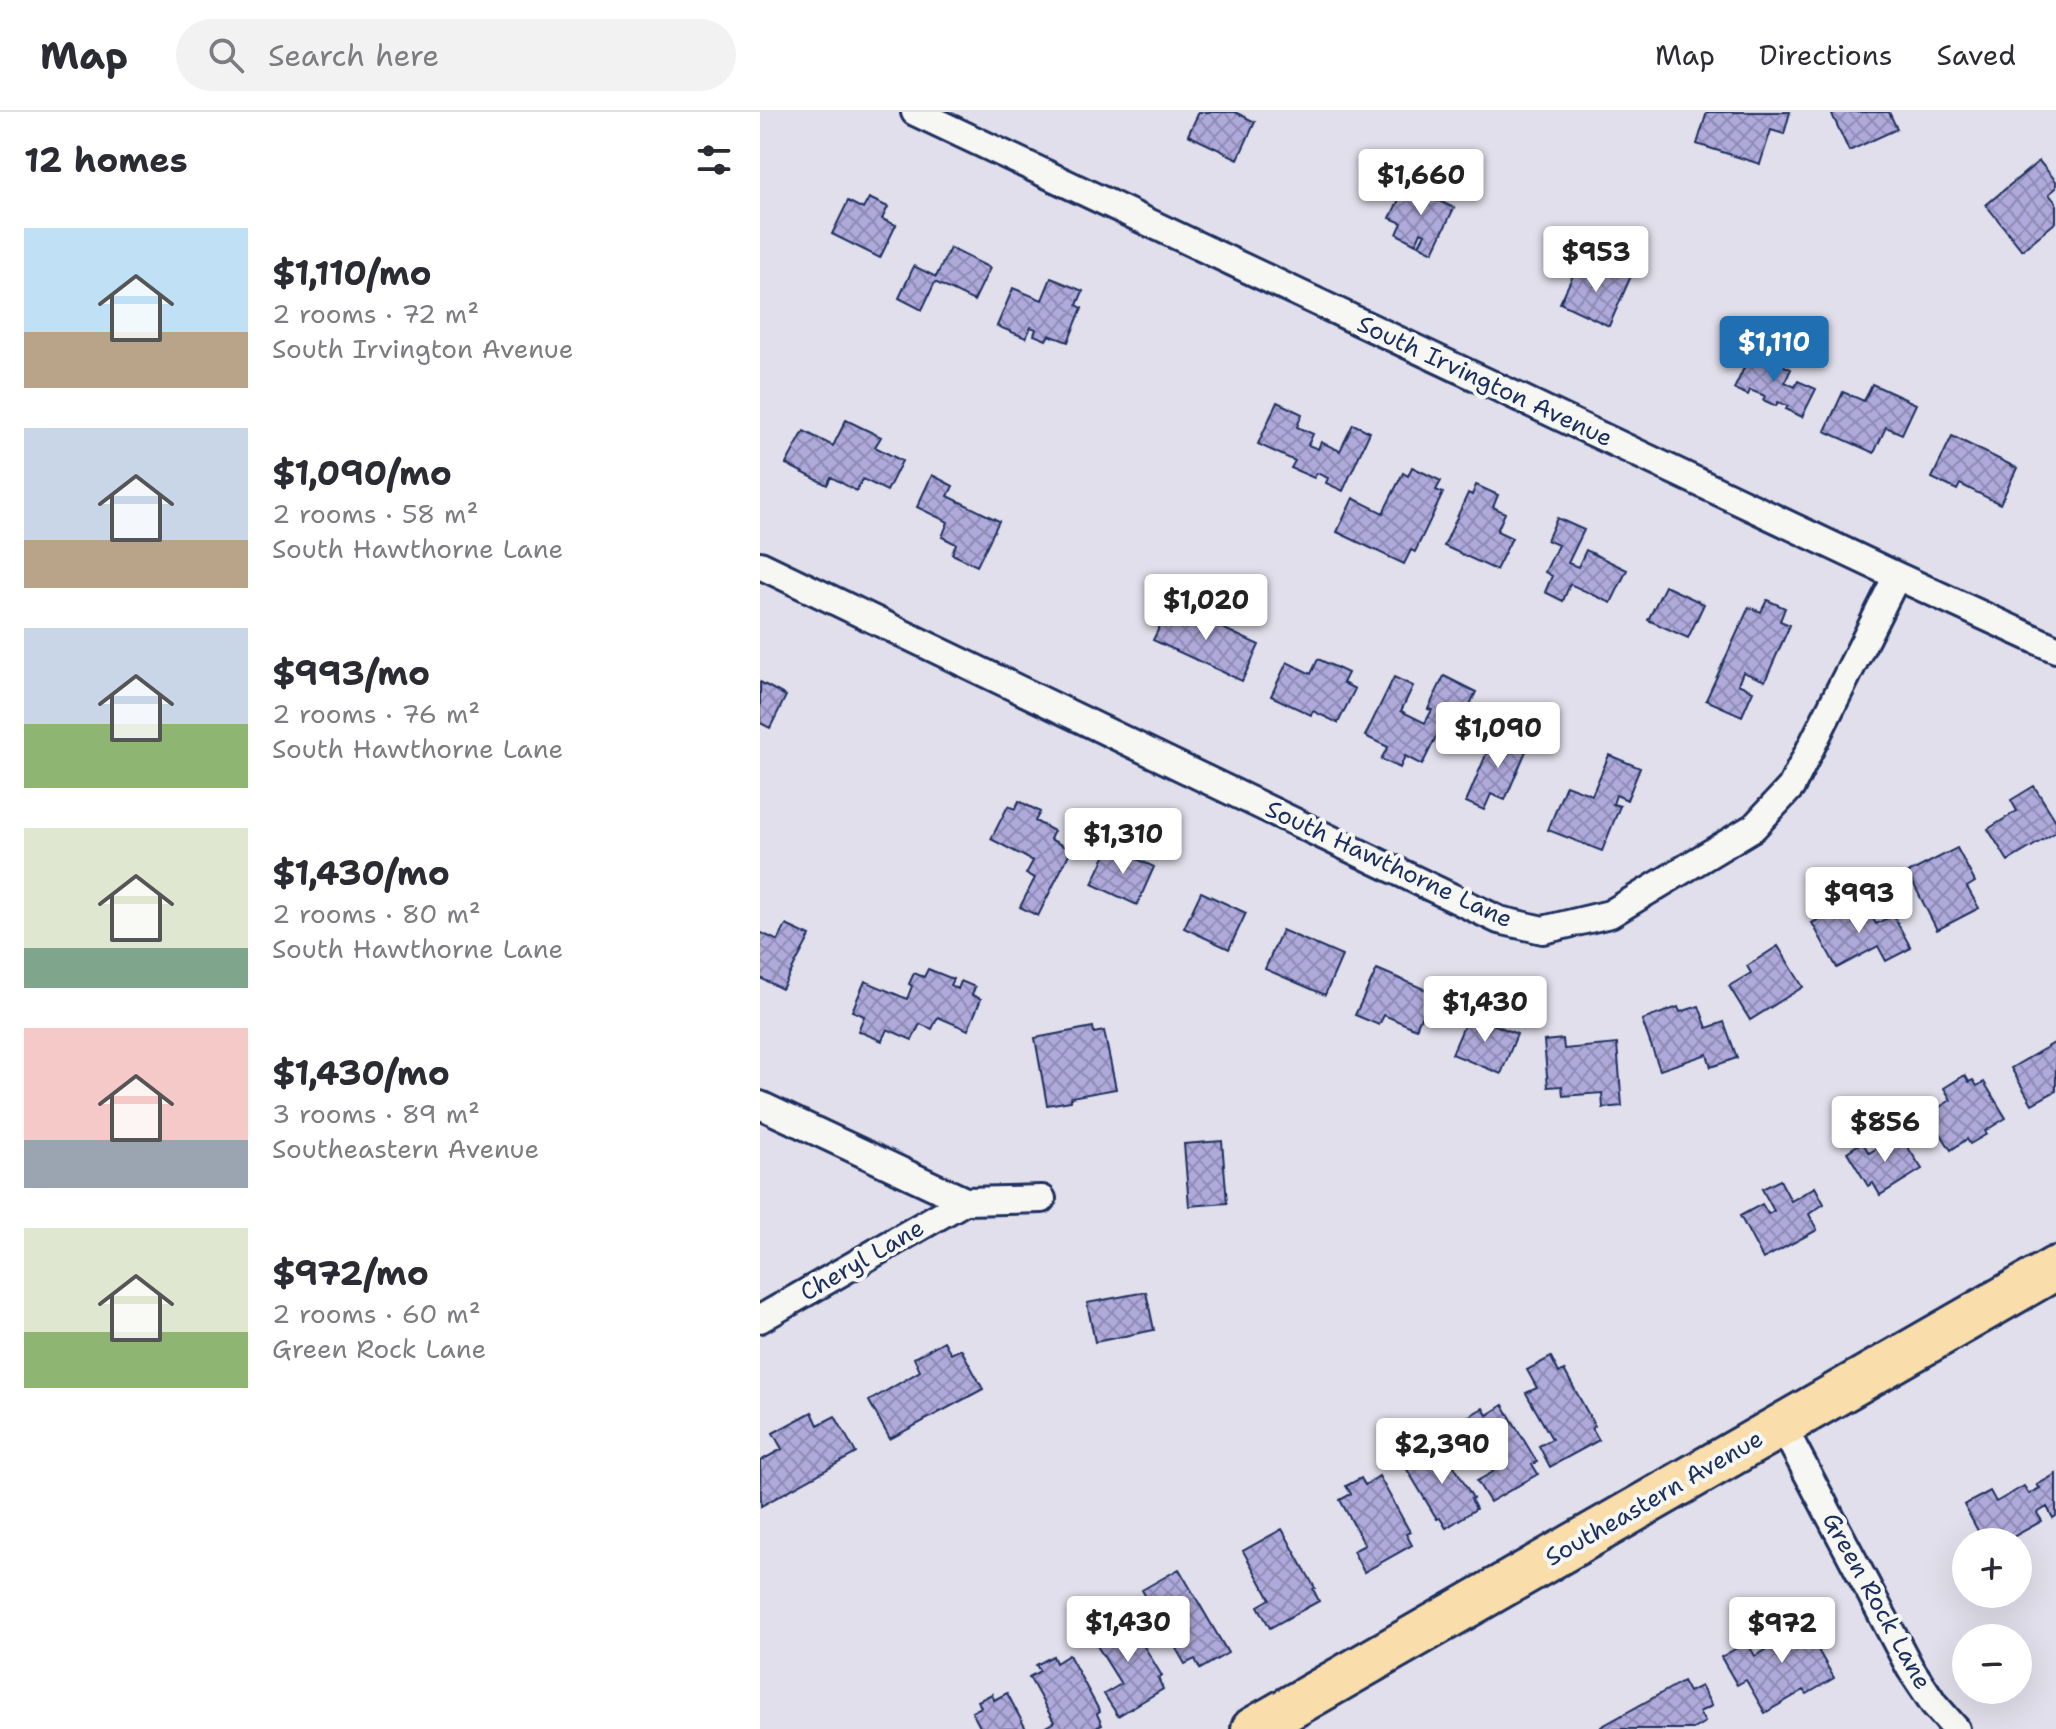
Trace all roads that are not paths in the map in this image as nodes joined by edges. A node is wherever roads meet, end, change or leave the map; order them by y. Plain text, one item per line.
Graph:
1 (915, 112) edge
2 (760, 565) edge
3 (1897, 576) junction
4 (2056, 649) edge
5 (760, 1105) edge
6 (1042, 1199) dead end
7 (965, 1201) junction
8 (2056, 1268) edge
9 (760, 1319) edge
10 (1782, 1425) junction
11 (1253, 1729) edge
12 (1956, 1729) edge

1 - 3 street, South Irvington Avenue
2 - 3 street, South Hawthorne Lane
3 - 4 street, South Irvington Avenue
5 - 7 street
6 - 7 street
7 - 9 street, Cheryl Lane
8 - 10 main road, Southeastern Avenue
10 - 11 main road, Southeastern Avenue
10 - 12 street, Green Rock Lane

